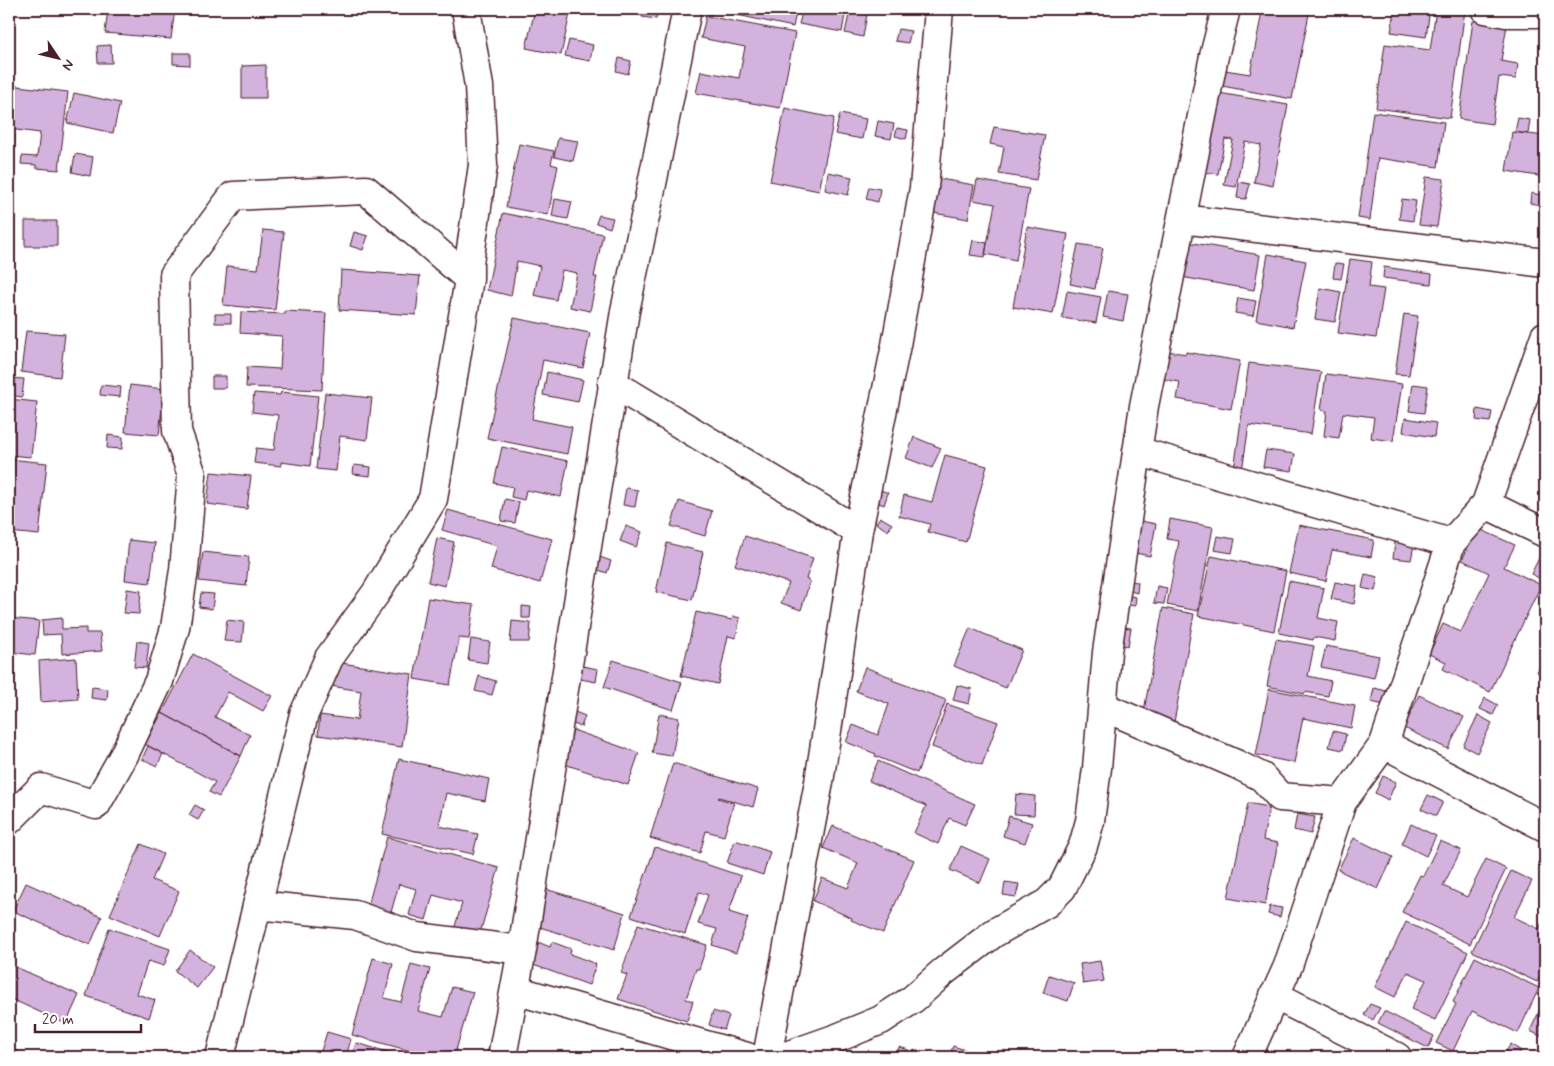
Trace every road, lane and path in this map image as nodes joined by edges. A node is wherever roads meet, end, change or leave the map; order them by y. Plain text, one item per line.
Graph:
1 (466, 9) edge
2 (687, 9) edge
3 (939, 9) edge
4 (1226, 9) edge
5 (1485, 9) edge
6 (1545, 13) edge
7 (1182, 219) junction
8 (1545, 263) edge
9 (469, 279) junction
10 (1545, 336) edge
11 (612, 383) junction
12 (1138, 451) junction
13 (1486, 504) junction
14 (858, 531) junction
15 (1545, 533) edge
16 (1451, 542) junction
17 (1104, 707) junction
18 (1384, 744) junction
19 (1342, 802) junction
20 (9, 820) edge
21 (1545, 827) edge
22 (257, 905) junction
23 (522, 950) junction
24 (515, 990) junction
25 (1274, 996) junction
26 (220, 1057) edge
27 (502, 1057) edge
28 (747, 1057) edge
29 (768, 1057) edge
30 (783, 1057) edge
31 (1247, 1057) edge
32 (1397, 1057) edge

1 - 9 street
2 - 11 street
3 - 14 street
4 - 7 street
5 - 6 street
7 - 8 street
7 - 12 street
9 - 20 street
9 - 22 street
10 - 13 street
11 - 14 street
11 - 23 street
12 - 16 street
12 - 17 street
13 - 15 street
13 - 16 street
14 - 29 street
16 - 18 street
17 - 19 street
17 - 30 street
18 - 19 street
18 - 21 street
19 - 25 street
22 - 23 street
22 - 26 street
23 - 24 street
24 - 27 street
24 - 28 street
25 - 31 street
25 - 32 street

